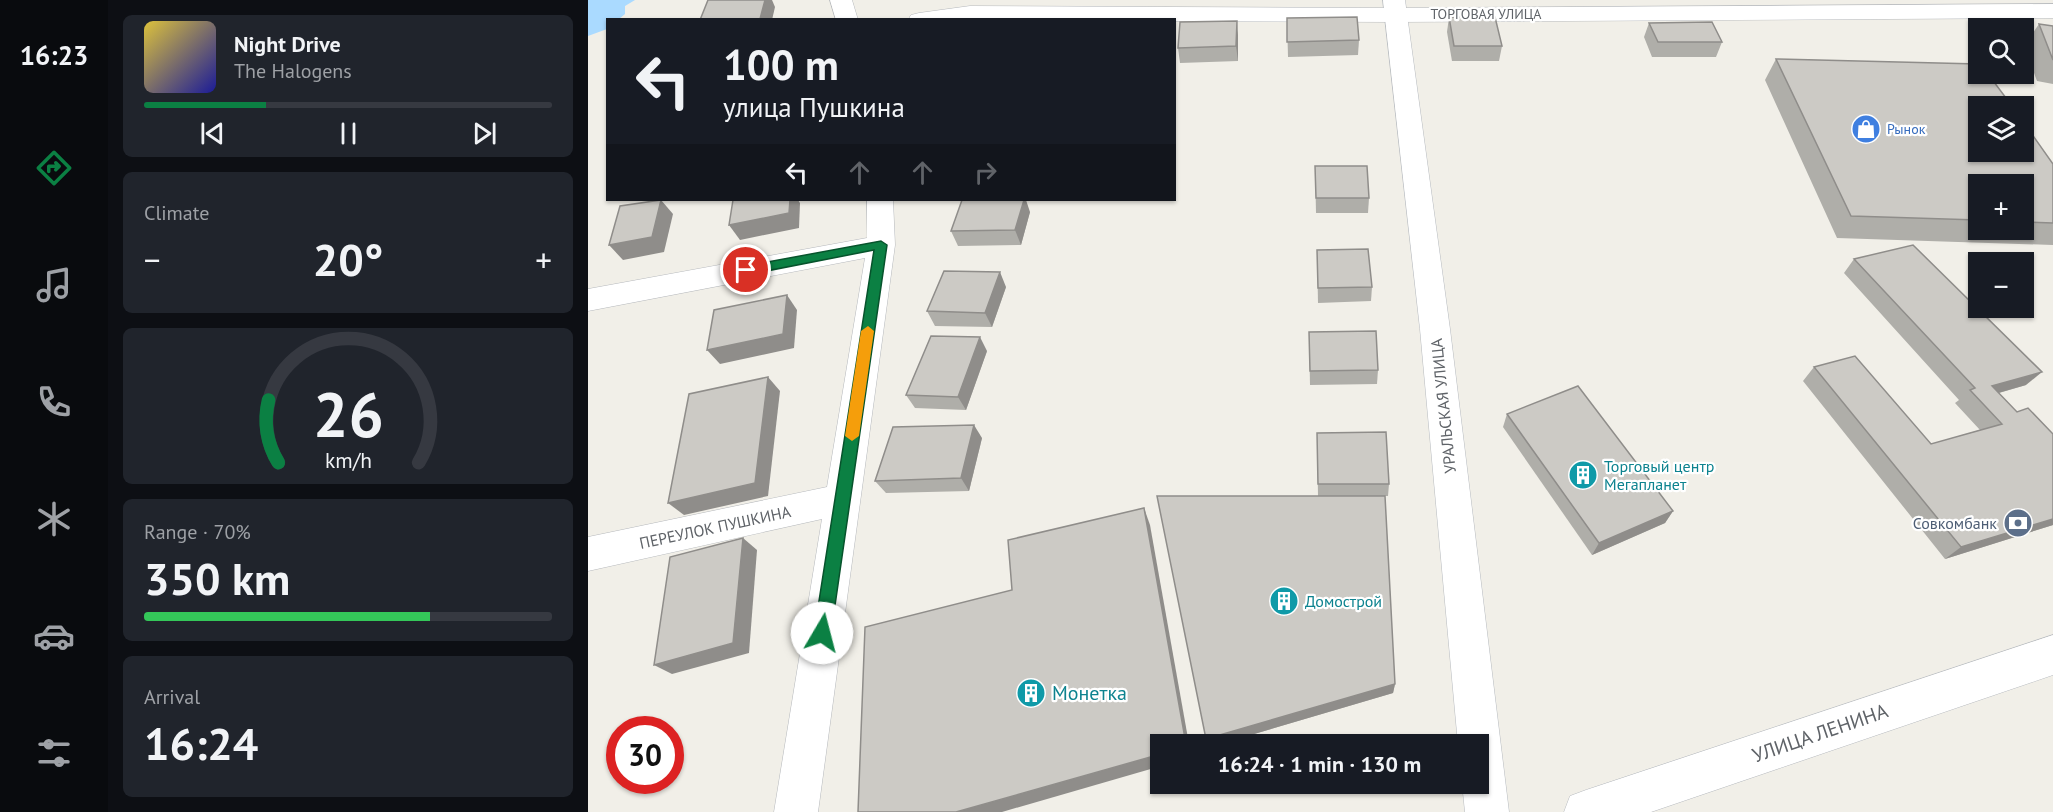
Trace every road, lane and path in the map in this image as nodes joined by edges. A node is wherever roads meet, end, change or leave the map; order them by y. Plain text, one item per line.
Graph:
1 (841, 0) edge
2 (1851, 6) edge
3 (1395, 7) edge
4 (2053, 11) edge
5 (846, 18) edge
6 (934, 18) edge
7 (880, 201) edge
8 (881, 245) junction
9 (588, 300) edge
10 (842, 499) junction
11 (588, 554) edge
12 (2053, 655) edge
13 (796, 812) edge
14 (1487, 812) edge
15 (1586, 812) edge

1 - 5 street
2 - 3 street, ТОРГОВАЯ УЛИЦА
2 - 4 street, ТОРГОВАЯ УЛИЦА
3 - 6 street, ТОРГОВАЯ УЛИЦА
3 - 14 street, УРАЛЬСКАЯ УЛИЦА
7 - 8 street
8 - 9 street
8 - 10 street
10 - 11 street, ПЕРЕУЛОК ПУШКИНА
10 - 13 street
12 - 15 street, УЛИЦА ЛЕНИНА

